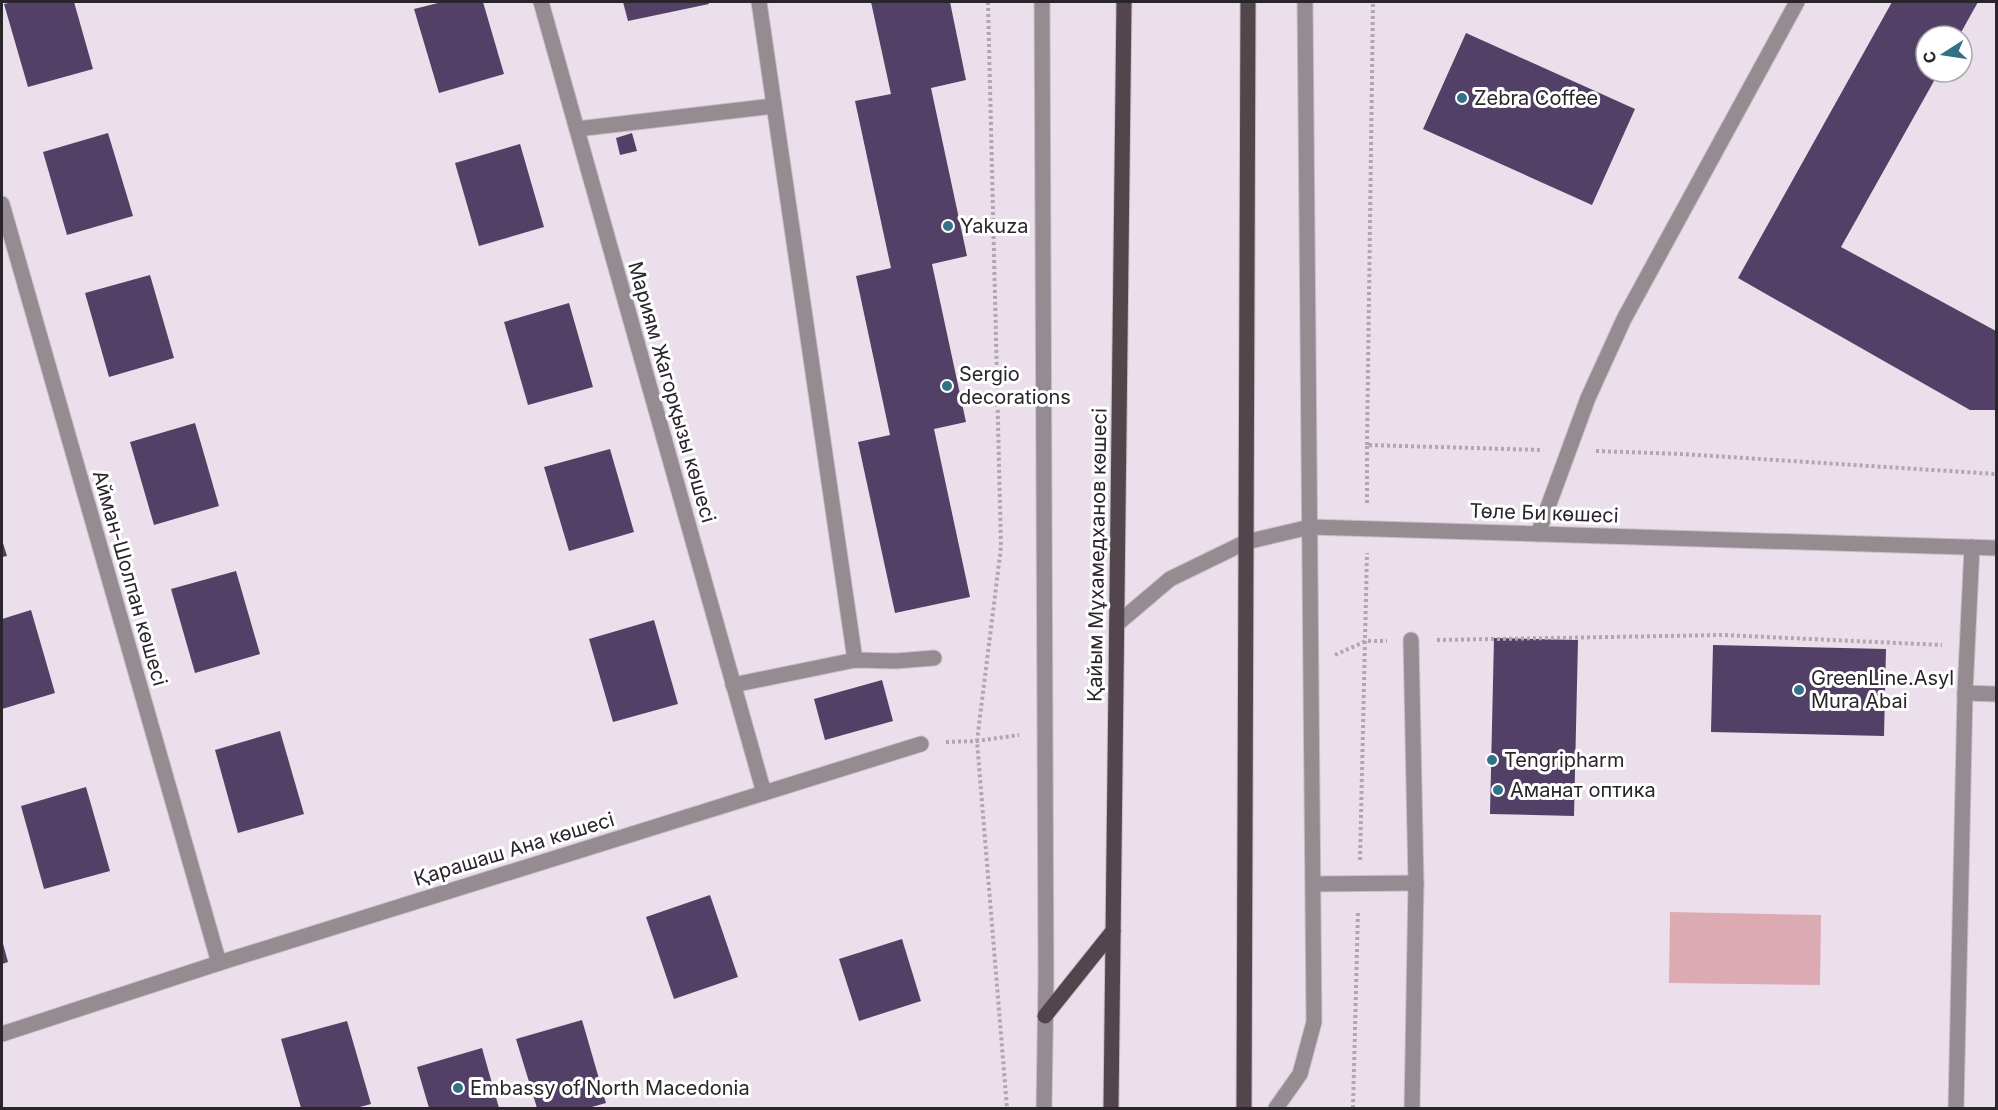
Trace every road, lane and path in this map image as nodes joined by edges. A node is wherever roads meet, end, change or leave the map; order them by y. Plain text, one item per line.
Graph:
1 (541, 2) edge
2 (759, 2) edge
3 (987, 2) edge
4 (1042, 2) edge
5 (1124, 2) edge
6 (1248, 2) edge
7 (1305, 2) edge
8 (1372, 2) edge
9 (1797, 2) edge
10 (774, 106) junction
11 (577, 129) junction
12 (2, 204) edge
13 (1367, 445) junction
14 (1568, 450) junction
15 (1996, 474) edge
16 (1310, 527) junction
17 (1367, 529) junction
18 (1538, 534) junction
19 (1246, 542) junction
20 (1972, 547) junction
21 (1996, 548) edge
22 (1117, 624) junction
23 (1411, 640) junction
24 (1366, 641) junction
25 (1967, 647) junction
26 (934, 658) dead end
27 (855, 660) junction
28 (1311, 666) junction
29 (733, 685) junction
30 (1965, 693) junction
31 (1996, 694) edge
32 (1045, 731) junction
33 (977, 741) junction
34 (921, 744) joint
35 (764, 793) junction
36 (1416, 883) junction
37 (1314, 884) junction
38 (1113, 931) junction
39 (219, 963) junction
40 (1045, 1016) junction
41 (2, 1034) edge
42 (1007, 1108) edge
43 (1044, 1108) edge
44 (1111, 1108) edge
45 (1244, 1108) edge
46 (1276, 1108) edge
47 (1412, 1108) edge
48 (1956, 1108) edge

1 - 11 street, Мариям Жагорқызы көшесі
2 - 10 street
3 - 33 path
4 - 32 street
5 - 22 main road, Қайым Мұхамедханов көшесі
6 - 19 main road
7 - 16 street
8 - 13 path
9 - 14 street
10 - 11 street
10 - 27 street
11 - 29 street, Мариям Жагорқызы көшесі
12 - 39 street, Айман-Шолпан көшесі
13 - 14 path
13 - 17 path
14 - 15 path
14 - 18 street
16 - 17 street, Төле Би көшесі
16 - 19 street, Төле Би көшесі
16 - 28 street
17 - 18 street, Төле Би көшесі
17 - 24 path
18 - 20 street, Төле Би көшесі
19 - 22 street, Төле Би көшесі
19 - 45 main road
20 - 21 street, Төле Би көшесі
20 - 25 street
22 - 38 main road, Қайым Мұхамедханов көшесі
23 - 24 path
23 - 25 path
23 - 36 street
24 - 28 path
25 - 30 street
26 - 27 street
27 - 29 street
28 - 37 street
29 - 35 street, Мариям Жагорқызы көшесі
30 - 31 street
30 - 48 street
32 - 33 path
32 - 40 street
33 - 34 path
33 - 42 path
34 - 35 street, Қарашаш Ана көшесі
35 - 39 street, Қарашаш Ана көшесі
36 - 37 street
36 - 47 street
37 - 46 street
38 - 40 main road
38 - 44 main road, Қайым Мұхамедханов көшесі
39 - 41 street, Қарашаш Ана көшесі
40 - 43 street

